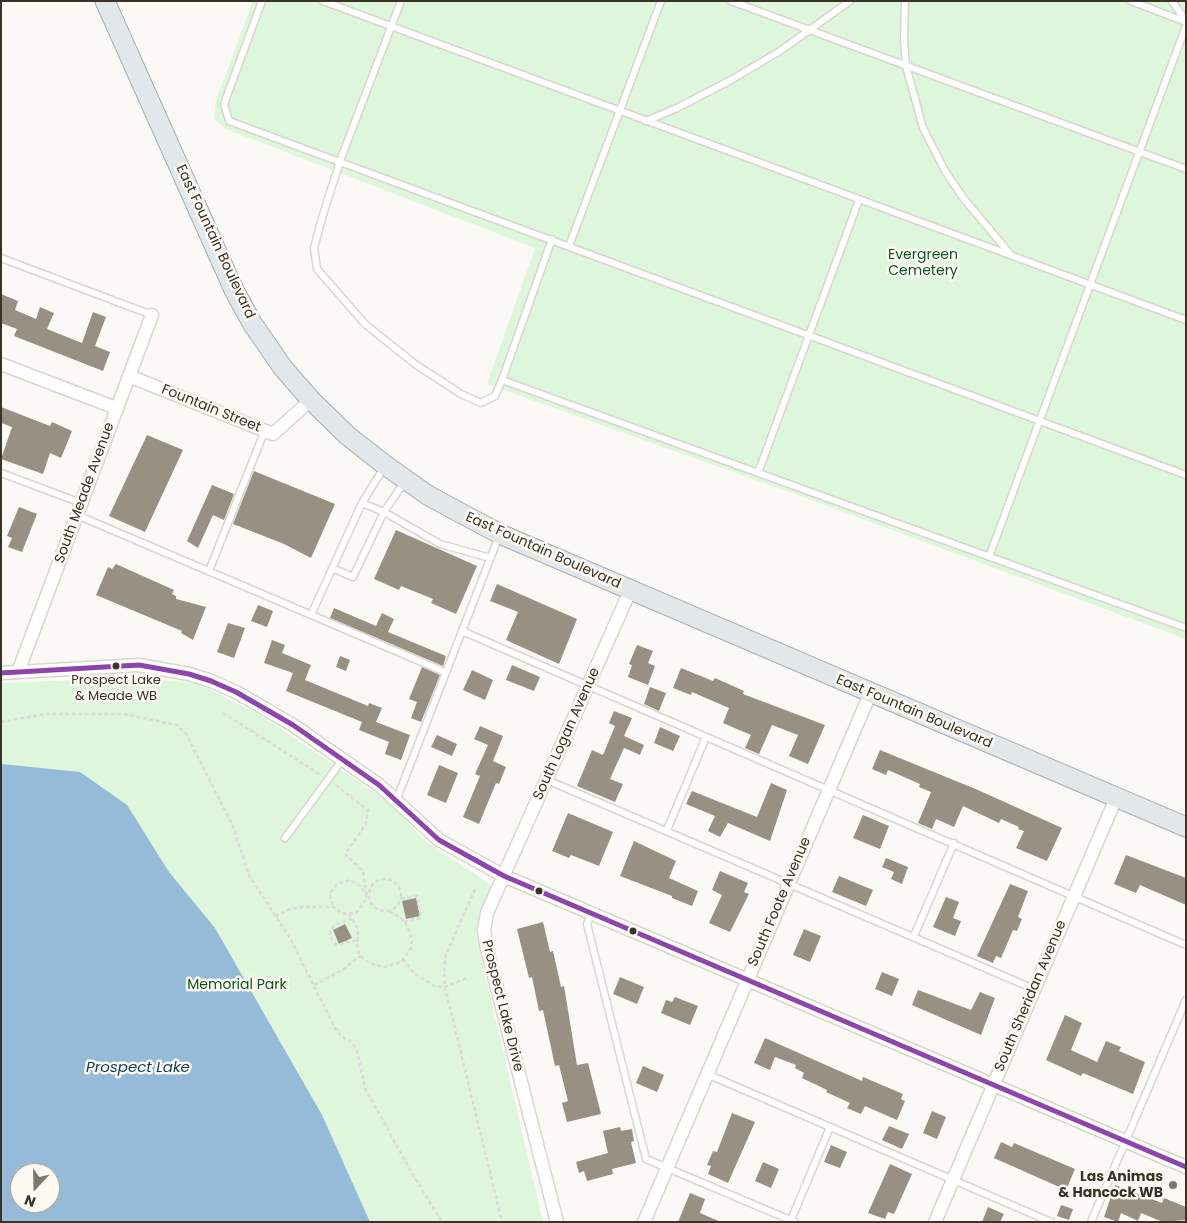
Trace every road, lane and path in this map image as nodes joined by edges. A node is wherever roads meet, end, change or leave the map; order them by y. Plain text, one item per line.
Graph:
1 (106, 1) edge
2 (262, 1) edge
3 (323, 1) edge
4 (401, 1) edge
5 (661, 1) edge
6 (731, 1) edge
7 (850, 1) edge
8 (905, 1) edge
9 (1131, 1) edge
10 (1172, 1) edge
11 (1186, 21) edge
12 (1186, 26) edge
13 (391, 27) junction
14 (810, 30) junction
15 (906, 66) junction
16 (620, 111) junction
17 (646, 121) junction
18 (1139, 152) junction
19 (340, 161) junction
20 (1186, 169) edge
21 (859, 200) junction
22 (552, 240) junction
23 (569, 246) junction
24 (1012, 256) junction
25 (1, 258) edge
26 (1090, 285) junction
27 (152, 315) joint
28 (1186, 320) edge
29 (809, 335) junction
30 (1, 364) edge
31 (130, 376) junction
32 (502, 380) junction
33 (311, 400) junction
34 (116, 408) junction
35 (1041, 421) junction
36 (265, 430) junction
37 (385, 465) junction
38 (1, 473) edge
39 (758, 473) junction
40 (1186, 475) edge
41 (405, 480) junction
42 (81, 503) junction
43 (362, 503) junction
44 (384, 512) junction
45 (77, 515) junction
46 (500, 534) junction
47 (989, 557) junction
48 (490, 558) junction
49 (332, 568) junction
50 (209, 571) junction
51 (630, 591) junction
52 (311, 615) junction
53 (1186, 628) edge
54 (462, 631) junction
55 (18, 672) junction
56 (445, 672) junction
57 (1, 673) edge
58 (589, 686) junction
59 (870, 694) junction
60 (1, 722) edge
61 (706, 737) junction
62 (343, 759) junction
63 (547, 780) junction
64 (829, 789) junction
65 (1116, 798) junction
66 (396, 801) junction
67 (1186, 827) edge
68 (666, 830) junction
69 (285, 838) dead end
70 (954, 843) junction
71 (504, 876) junction
72 (789, 882) junction
73 (475, 889) dead end
74 (1074, 896) junction
75 (367, 898) junction
76 (401, 899) junction
77 (334, 907) junction
78 (388, 911) junction
79 (349, 914) junction
80 (590, 914) junction
81 (275, 916) junction
82 (352, 919) junction
83 (404, 922) junction
84 (914, 936) junction
85 (357, 940) junction
86 (1186, 945) edge
87 (360, 956) junction
88 (403, 959) junction
89 (466, 978) dead end
90 (747, 981) junction
91 (314, 985) junction
92 (445, 987) junction
93 (1034, 989) junction
94 (1186, 1000) edge
95 (707, 1074) junction
96 (993, 1086) junction
97 (830, 1127) junction
98 (1125, 1142) junction
99 (667, 1167) junction
100 (1186, 1167) edge
101 (953, 1181) junction
102 (793, 1221) edge
103 (442, 1222) edge
104 (502, 1222) edge
105 (557, 1222) edge
106 (644, 1222) edge
107 (934, 1222) edge
108 (1051, 1222) edge
109 (1091, 1222) edge

1 - 33 main road, East Fountain Boulevard
2 - 19 lane
3 - 13 lane
4 - 13 lane
5 - 16 lane
6 - 14 lane
7 - 14 lane
8 - 15 lane
9 - 11 lane
10 - 11 lane
12 - 18 lane
13 - 16 lane
13 - 19 lane
14 - 15 lane
14 - 17 lane
15 - 18 lane
15 - 24 lane
16 - 17 lane
16 - 23 lane
17 - 21 lane
18 - 20 lane
18 - 26 lane
19 - 22 lane
19 - 32 lane
21 - 24 lane
21 - 29 lane
22 - 23 lane
22 - 32 lane
23 - 29 lane
24 - 26 lane
25 - 27 lane
26 - 28 lane
26 - 35 lane
27 - 31 street, South Meade Avenue
29 - 35 lane
29 - 39 lane
30 - 34 street
31 - 34 street, South Meade Avenue
31 - 36 street, Fountain Street
32 - 39 lane
33 - 36 street, Fountain Street
33 - 37 main road, East Fountain Boulevard
34 - 42 street, South Meade Avenue
35 - 40 lane
35 - 47 lane
36 - 50 lane
37 - 41 main road, East Fountain Boulevard
37 - 43 lane
38 - 42 lane
39 - 47 lane
41 - 44 lane
41 - 46 main road, East Fountain Boulevard
42 - 45 street, South Meade Avenue
43 - 44 lane
43 - 49 lane
44 - 48 lane
44 - 49 lane
45 - 50 lane
45 - 55 street, South Meade Avenue
46 - 48 lane
46 - 51 main road, East Fountain Boulevard
47 - 53 lane
48 - 54 lane
49 - 52 lane
50 - 52 lane
51 - 58 street, South Logan Avenue
51 - 59 main road, East Fountain Boulevard
52 - 56 lane
54 - 56 lane
54 - 58 lane
55 - 57 street
55 - 62 street
56 - 66 lane
58 - 61 lane
58 - 63 street, South Logan Avenue
59 - 64 street, South Foote Avenue
59 - 65 main road, East Fountain Boulevard
60 - 81 path
61 - 64 lane
61 - 68 lane
62 - 66 street
62 - 69 lane
63 - 68 lane
63 - 71 street, South Logan Avenue
64 - 70 lane
64 - 72 street, South Foote Avenue
65 - 67 main road, East Fountain Boulevard
65 - 74 street, South Sheridan Avenue
66 - 71 street
68 - 72 lane
70 - 74 lane
70 - 84 lane
71 - 80 street
71 - 105 street, Prospect Lake Drive
72 - 84 lane
72 - 90 street, South Foote Avenue
73 - 92 path
74 - 86 lane
74 - 93 street, South Sheridan Avenue
75 - 76 path
75 - 77 path
75 - 78 path
75 - 79 path
76 - 78 path
76 - 83 path
77 - 79 path
77 - 81 path
78 - 83 path
79 - 82 path
80 - 90 street
80 - 99 lane
81 - 91 path
82 - 85 path
82 - 85 path
83 - 88 path
84 - 93 lane
85 - 87 path
87 - 88 path
87 - 91 path
88 - 92 path
89 - 92 path
90 - 95 street, South Foote Avenue
90 - 96 street
91 - 103 path
92 - 104 path
93 - 96 street, South Sheridan Avenue
94 - 98 lane
95 - 97 lane
95 - 99 street, South Foote Avenue
96 - 98 street
96 - 101 street, South Sheridan Avenue
97 - 101 lane
97 - 102 lane
98 - 100 street
98 - 109 lane
99 - 102 lane
99 - 106 street, South Foote Avenue
101 - 107 street, South Sheridan Avenue
101 - 108 lane

